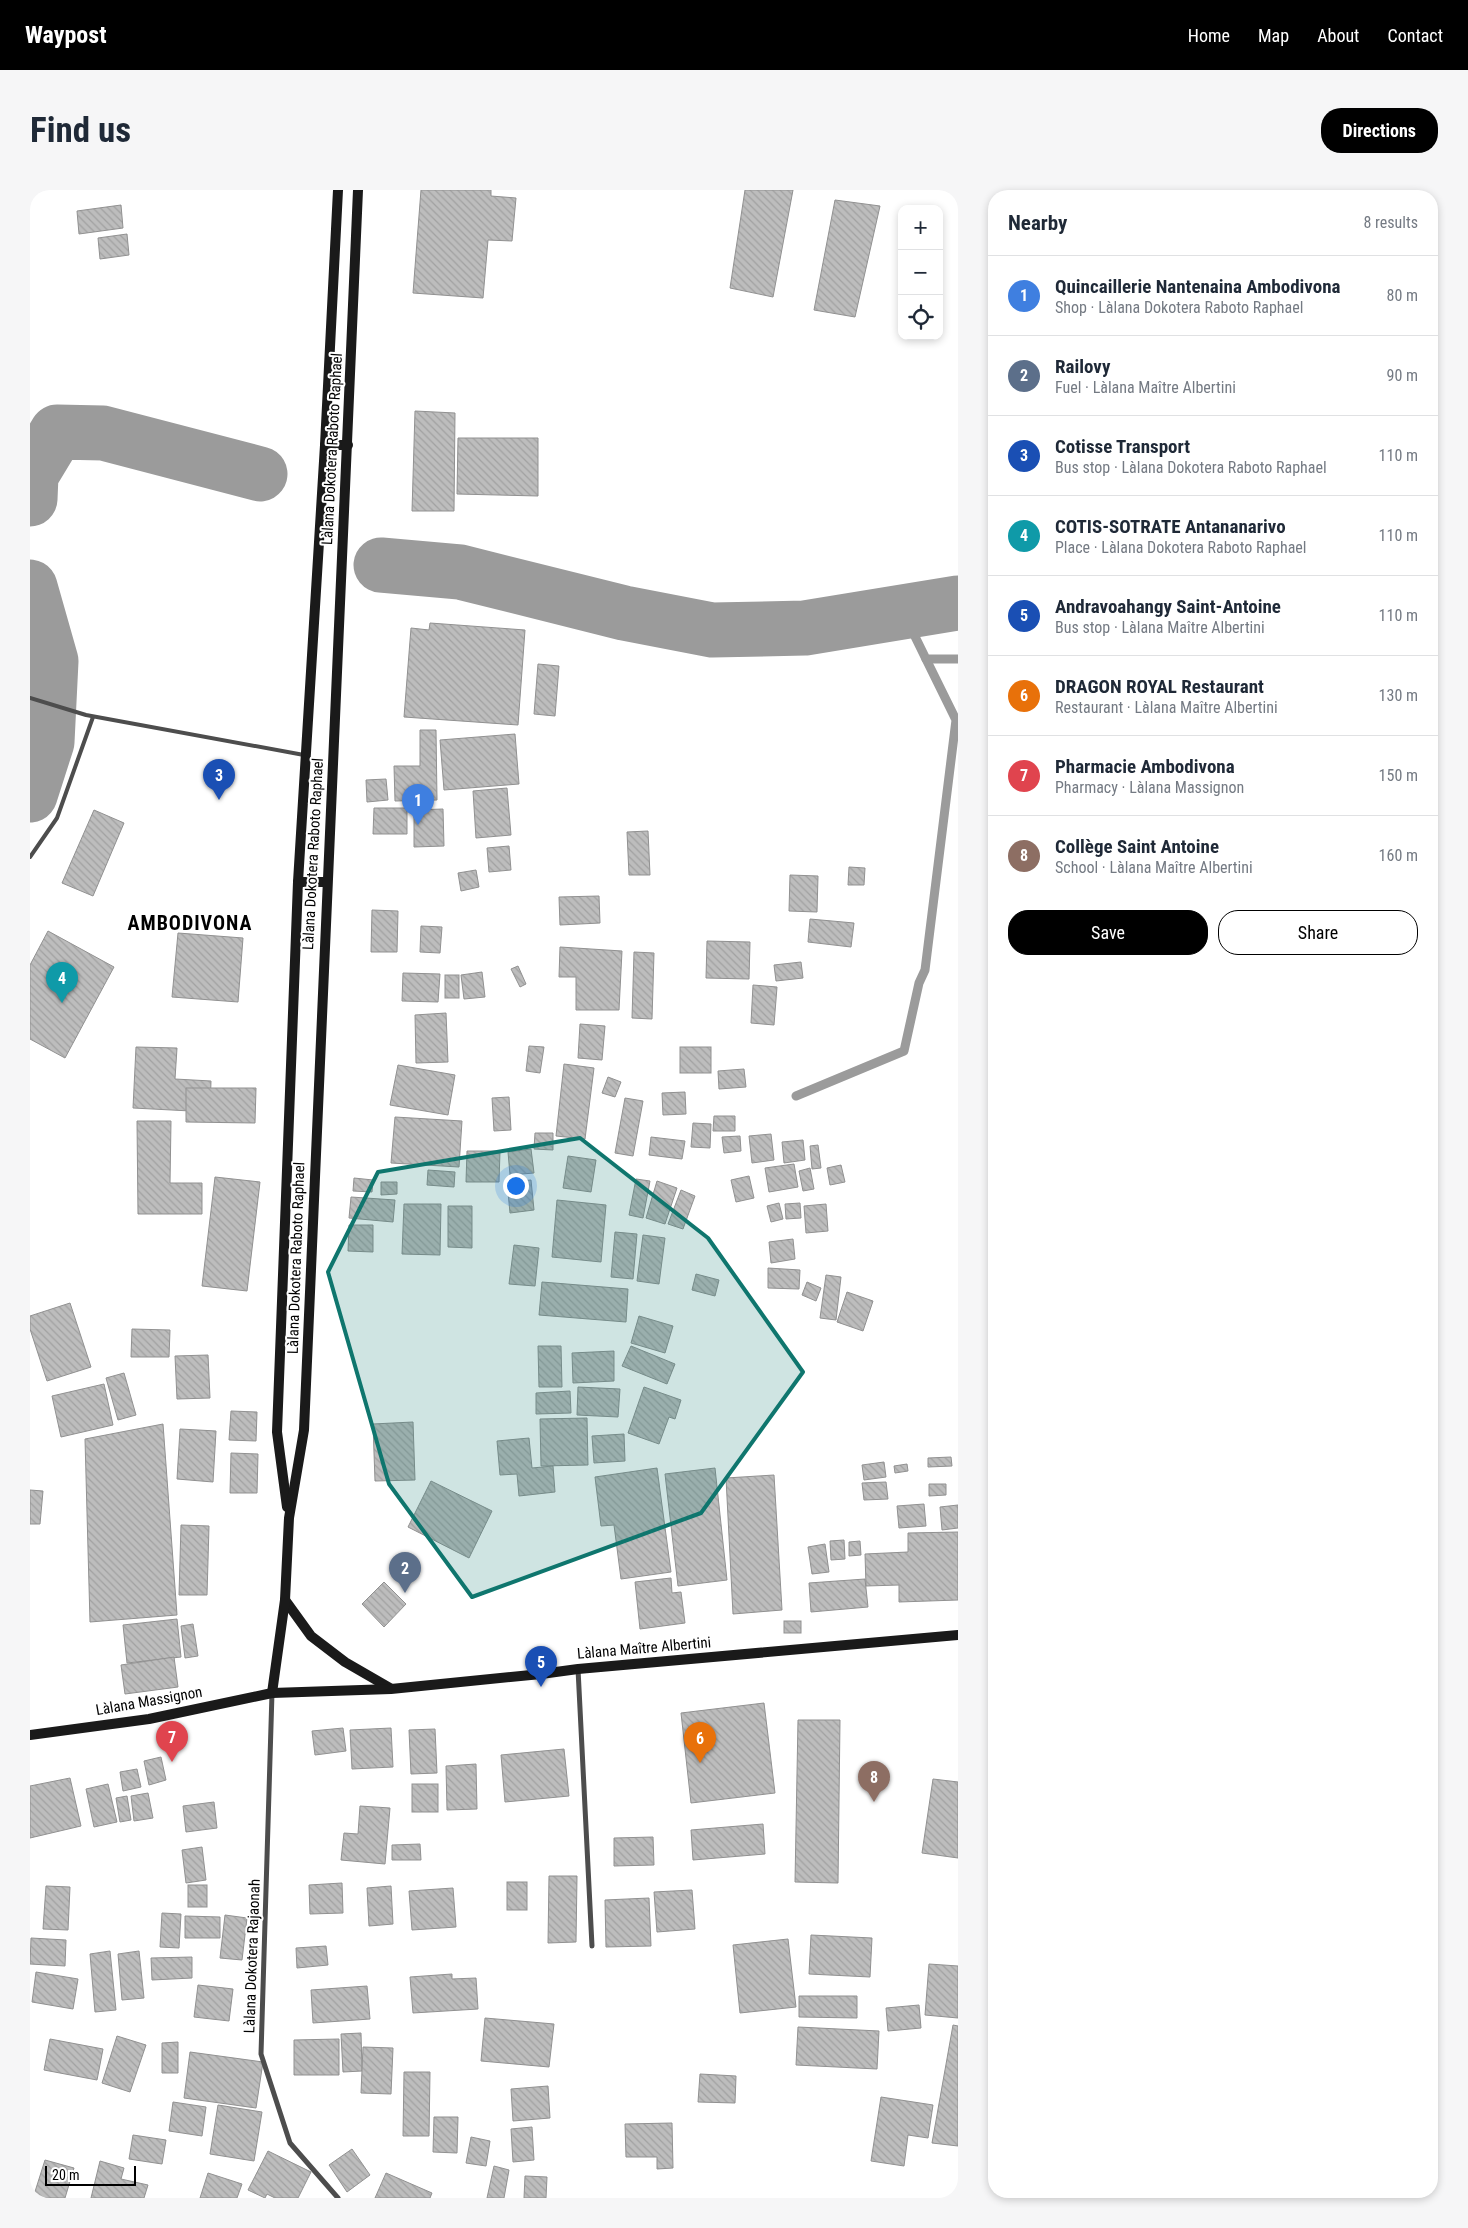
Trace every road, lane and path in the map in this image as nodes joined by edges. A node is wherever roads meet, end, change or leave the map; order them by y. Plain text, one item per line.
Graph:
1 (338, 190) edge
2 (358, 190) edge
3 (325, 445) junction
4 (348, 445) junction
5 (30, 698) edge
6 (94, 716) junction
7 (307, 755) junction
8 (30, 857) edge
9 (298, 882) junction
10 (326, 882) junction
11 (289, 1518) junction
12 (285, 1600) junction
13 (958, 1635) edge
14 (578, 1669) junction
15 (391, 1689) junction
16 (272, 1693) junction
17 (30, 1735) edge
18 (592, 1946) dead end
19 (338, 2198) edge

1 - 3 main road, Làlana Dokotera Raboto Raphael
2 - 4 main road, Làlana Dokotera Raboto Raphael
3 - 4 main road
3 - 7 main road, Làlana Dokotera Raboto Raphael
4 - 10 main road, Làlana Dokotera Raboto Raphael
5 - 6 lane
6 - 7 lane
6 - 8 lane
7 - 9 main road, Làlana Dokotera Raboto Raphael
9 - 10 main road
9 - 11 main road, Làlana Dokotera Raboto Raphael
10 - 11 main road, Làlana Dokotera Raboto Raphael
11 - 12 main road, Làlana Dokotera Raboto Raphael
12 - 15 main road
12 - 16 main road, Làlana Dokotera Raboto Raphael
13 - 14 main road, Làlana Maître Albertini
14 - 15 main road, Làlana Maître Albertini
14 - 18 street
15 - 16 main road, Làlana Maître Albertini
16 - 17 main road, Làlana Massignon
16 - 19 street, Làlana Dokotera Rajaonah

